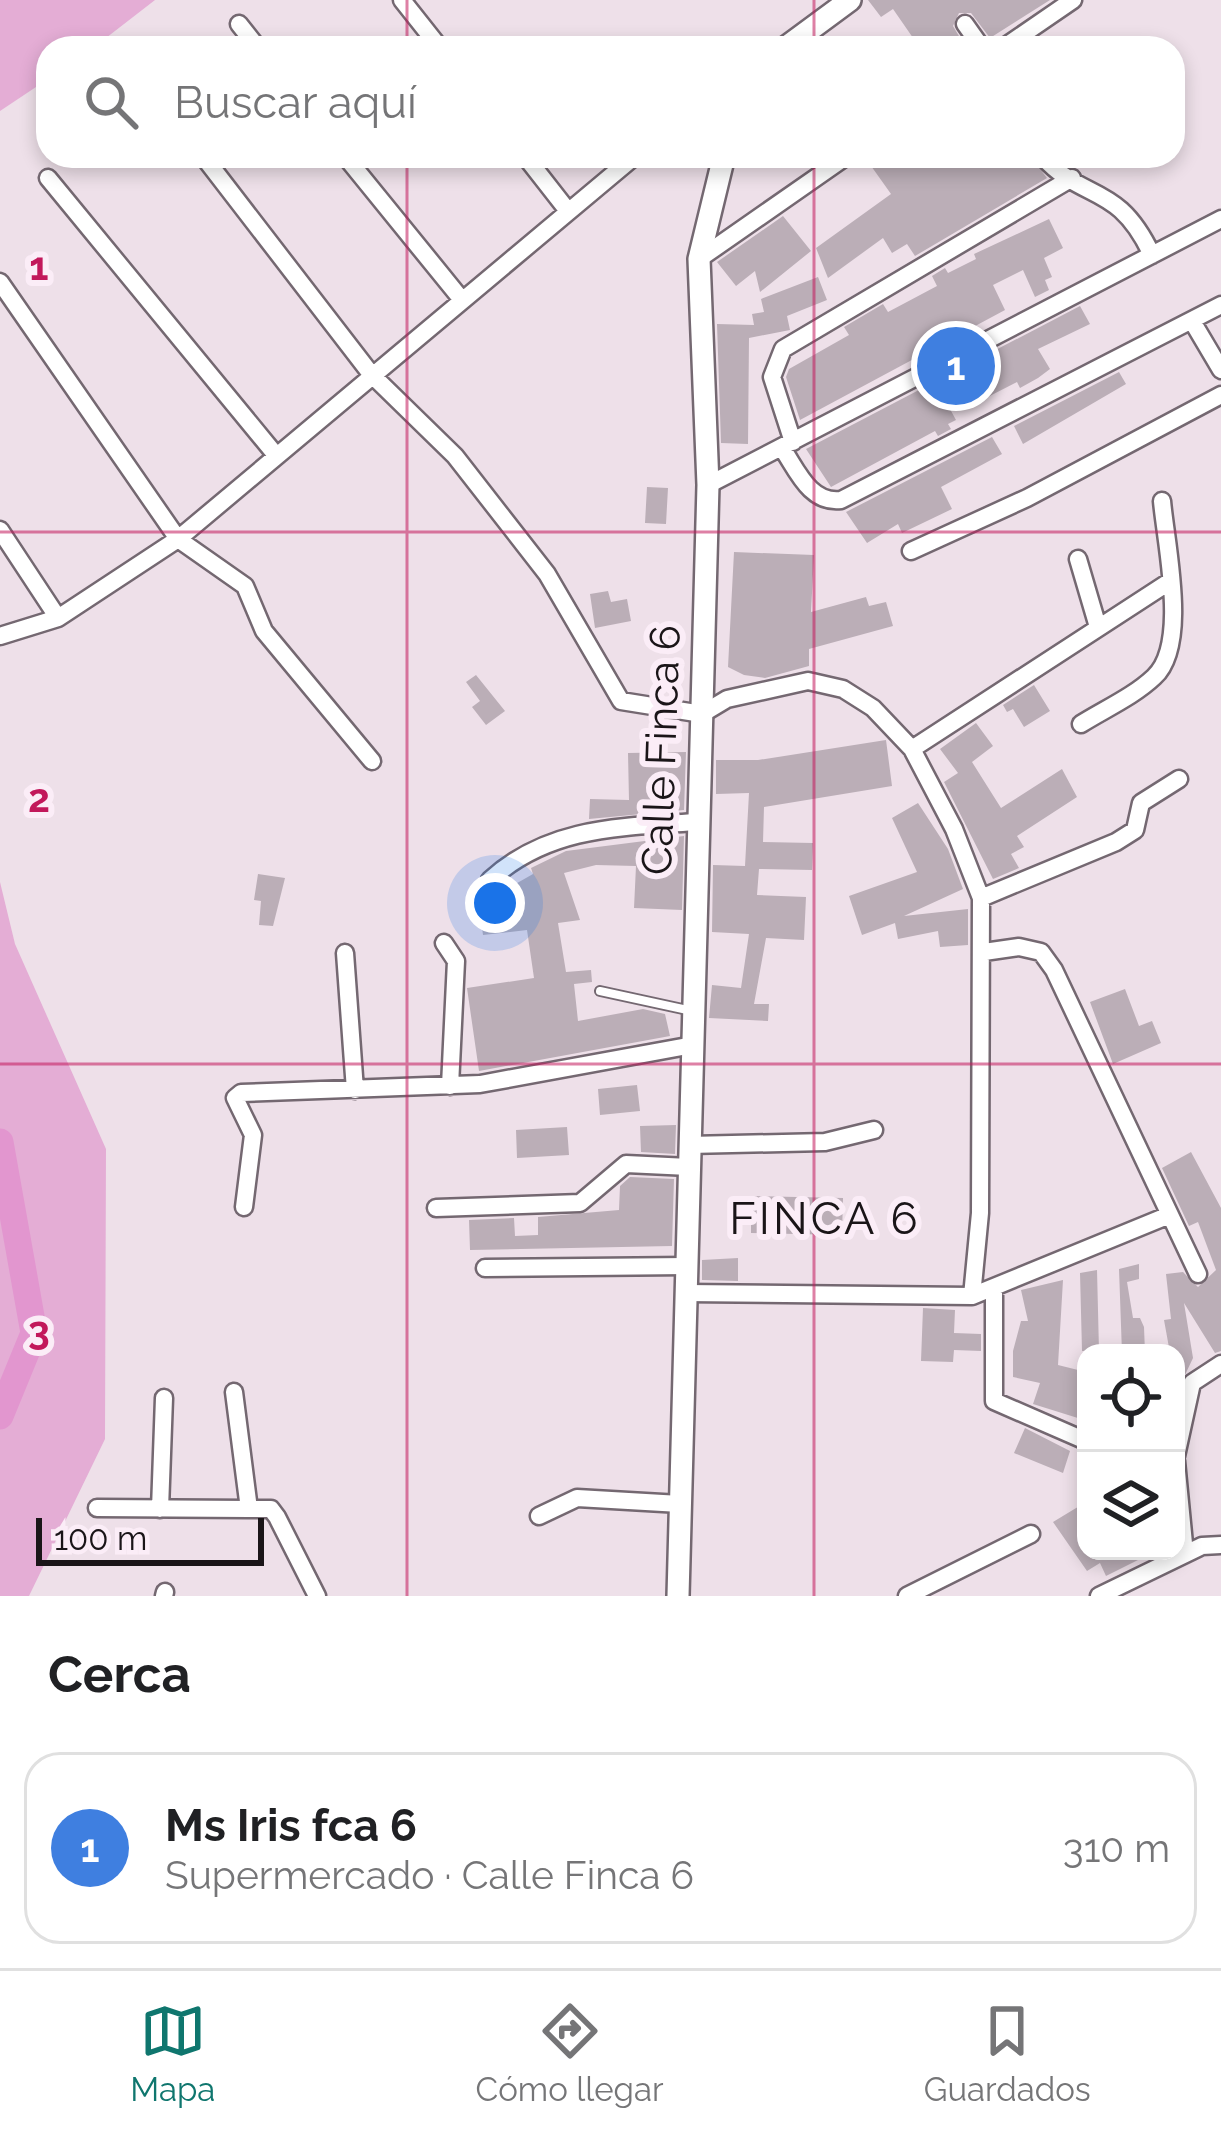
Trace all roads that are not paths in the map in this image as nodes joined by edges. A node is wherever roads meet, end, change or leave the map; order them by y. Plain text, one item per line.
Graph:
1 (402, 0) edge
2 (850, 0) edge
3 (1068, 1) edge
4 (239, 24) dead end
5 (965, 24) dead end
6 (248, 36) edge
7 (430, 36) edge
8 (801, 36) edge
9 (974, 36) edge
10 (1020, 36) edge
11 (212, 168) edge
12 (355, 168) edge
13 (534, 168) edge
14 (620, 168) edge
15 (721, 168) edge
16 (830, 168) edge
17 (1058, 168) edge
18 (48, 178) dead end
19 (1072, 178) junction
20 (568, 211) junction
21 (1221, 219) edge
22 (1152, 255) junction
23 (699, 259) junction
24 (0, 282) edge
25 (462, 300) junction
26 (1221, 305) edge
27 (1192, 321) junction
28 (1221, 370) edge
29 (370, 374) junction
30 (1221, 394) edge
31 (787, 445) junction
32 (275, 454) junction
33 (708, 485) junction
34 (1162, 501) dead end
35 (0, 530) edge
36 (178, 539) junction
37 (911, 551) dead end
38 (1078, 559) dead end
39 (1169, 582) junction
40 (58, 618) junction
41 (1098, 627) junction
42 (0, 636) edge
43 (702, 714) junction
44 (1082, 724) dead end
45 (912, 749) junction
46 (373, 761) dead end
47 (1179, 778) dead end
48 (697, 822) junction
49 (490, 880) dead end
50 (981, 898) junction
51 (444, 943) dead end
52 (984, 952) junction
53 (345, 953) dead end
54 (600, 991) dead end
55 (694, 1011) junction
56 (693, 1045) junction
57 (450, 1086) junction
58 (355, 1090) junction
59 (874, 1130) dead end
60 (689, 1156) junction
61 (244, 1207) dead end
62 (436, 1208) dead end
63 (1167, 1216) junction
64 (687, 1266) junction
65 (485, 1268) dead end
66 (1198, 1274) dead end
67 (994, 1291) junction
68 (685, 1293) junction
69 (972, 1296) junction
70 (1221, 1364) edge
71 (234, 1392) dead end
72 (164, 1398) dead end
73 (1077, 1437) edge
74 (1177, 1452) edge
75 (680, 1504) junction
76 (97, 1508) dead end
77 (160, 1509) junction
78 (249, 1509) junction
79 (539, 1516) dead end
80 (1031, 1534) dead end
81 (1221, 1545) edge
82 (1185, 1554) edge
83 (1173, 1560) edge
84 (317, 1596) edge
85 (678, 1596) edge
86 (907, 1596) edge
87 (1100, 1596) edge

1 - 7 street
2 - 8 street
3 - 10 street
4 - 6 street
5 - 9 street
11 - 29 street
12 - 25 street
13 - 20 street
14 - 20 street
15 - 23 street, Calle Finca 6
16 - 23 street
17 - 19 street
18 - 32 street
19 - 22 street
19 - 31 street
20 - 25 street
21 - 22 street
22 - 31 street
23 - 33 street, Calle Finca 6
24 - 36 street
25 - 29 street
26 - 27 street
27 - 28 street
27 - 31 street
29 - 32 street
29 - 43 street
30 - 37 street
31 - 33 street
32 - 36 street
33 - 43 street, Calle Finca 6
34 - 39 street
35 - 40 street
36 - 40 street
36 - 46 street
38 - 41 street
39 - 41 street
39 - 44 street
40 - 42 street
41 - 45 street
43 - 45 street
43 - 48 street, Calle Finca 6
45 - 50 street
47 - 50 street
48 - 49 street
48 - 55 street, Calle Finca 6
50 - 52 street
51 - 57 street
52 - 63 street
52 - 69 street
53 - 58 street
54 - 55 lane
55 - 56 street, Calle Finca 6
56 - 57 street
56 - 60 street, Calle Finca 6
57 - 58 street
58 - 61 street
59 - 60 street
60 - 62 street
60 - 64 street, Calle Finca 6
63 - 66 street
63 - 67 street
64 - 65 street
64 - 68 street, Calle Finca 6
67 - 69 street
67 - 73 street
68 - 69 street
68 - 75 street, Calle Finca 6
70 - 74 street
71 - 78 street
72 - 77 street
75 - 79 street
75 - 85 street, Calle Finca 6
76 - 77 street
77 - 78 street
78 - 84 street
80 - 86 street
81 - 82 street
83 - 87 street

